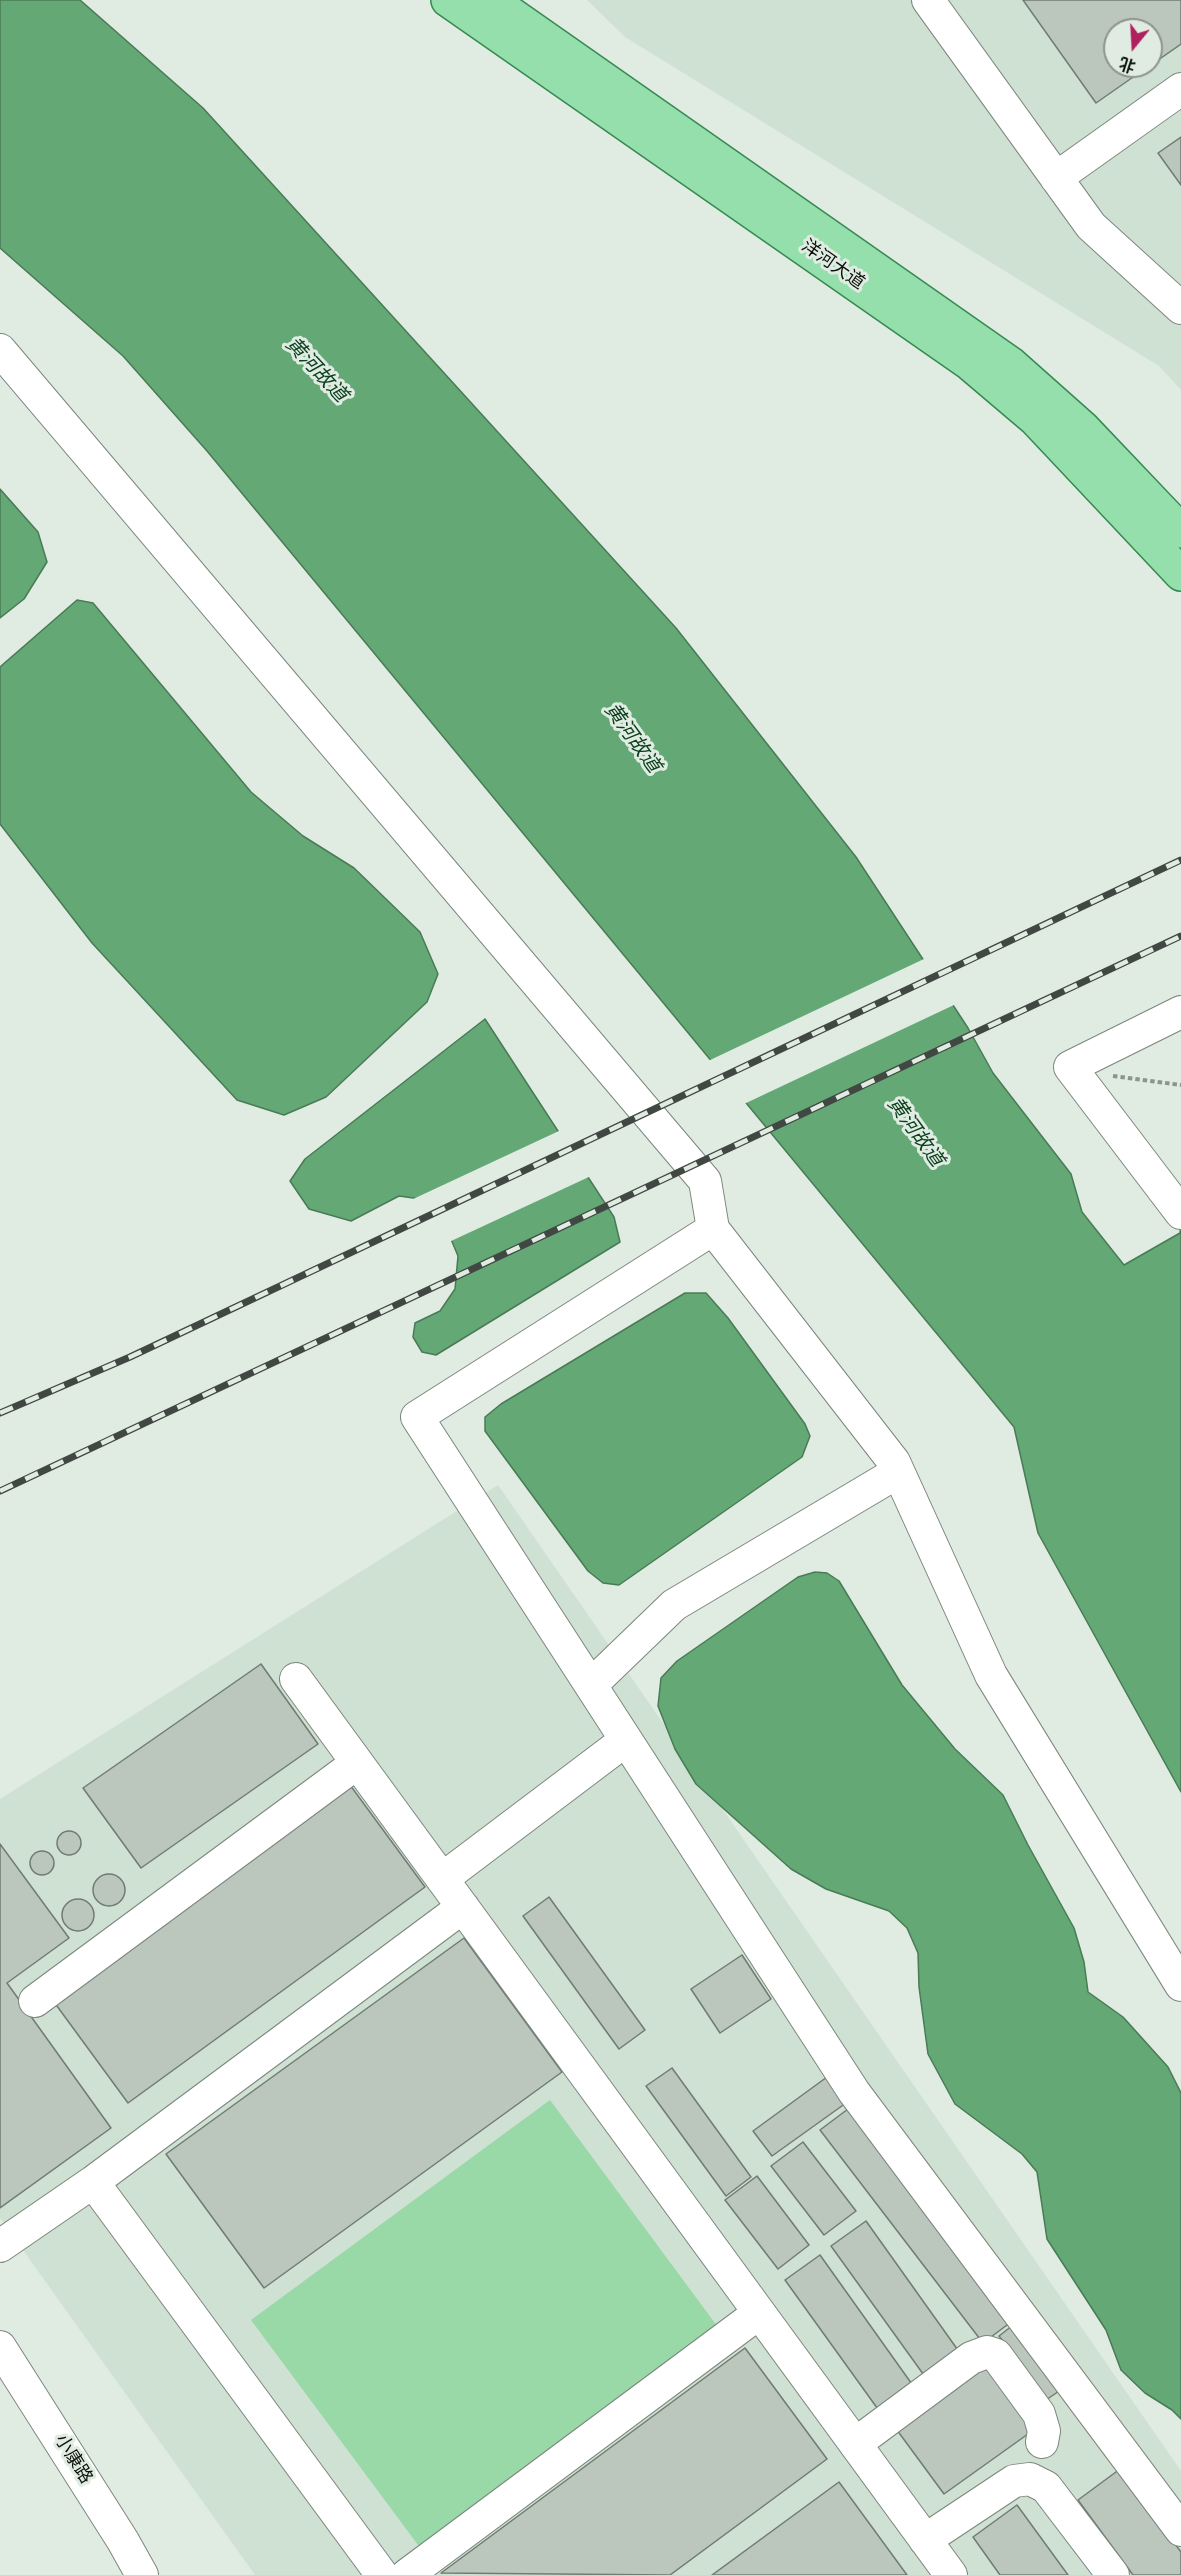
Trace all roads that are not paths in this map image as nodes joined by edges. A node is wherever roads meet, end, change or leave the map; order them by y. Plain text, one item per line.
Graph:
1 (448, 0) edge
2 (491, 0) edge
3 (928, 0) edge
4 (1181, 89) edge
5 (1056, 178) junction
6 (1181, 308) edge
7 (0, 350) edge
8 (1179, 527) edge
9 (1181, 574) edge
10 (1181, 1012) edge
11 (1181, 1214) edge
12 (713, 1229) junction
13 (898, 1472) junction
14 (296, 1679) dead end
15 (591, 1685) junction
16 (626, 1740) junction
17 (357, 1763) junction
18 (442, 1879) junction
19 (463, 1907) junction
20 (1181, 1985) edge
21 (35, 2001) dead end
22 (93, 2182) junction
23 (0, 2246) edge
24 (759, 2313) junction
25 (0, 2347) edge
26 (1042, 2442) junction
27 (855, 2444) junction
28 (1014, 2481) junction
29 (1046, 2487) junction
30 (1181, 2530) edge
31 (925, 2540) junction
32 (142, 2575) edge
33 (382, 2575) edge
34 (407, 2575) edge
35 (951, 2575) edge
36 (1113, 2575) edge

1 - 9 main road, 洋河大道
2 - 8 main road, 洋河大道
3 - 5 street
4 - 5 street
5 - 6 street
7 - 12 street
10 - 11 street
12 - 13 street
12 - 15 street
13 - 15 street
13 - 20 street
14 - 17 street
15 - 16 street
16 - 18 street
16 - 30 street
17 - 18 street
17 - 21 street
18 - 19 street
19 - 22 street
19 - 24 street
22 - 23 street
22 - 33 street
24 - 27 street
24 - 34 street
25 - 32 street, 小康路
26 - 27 street
26 - 28 street
26 - 29 street
27 - 31 street
28 - 29 street
28 - 31 street
29 - 36 street
31 - 35 street

